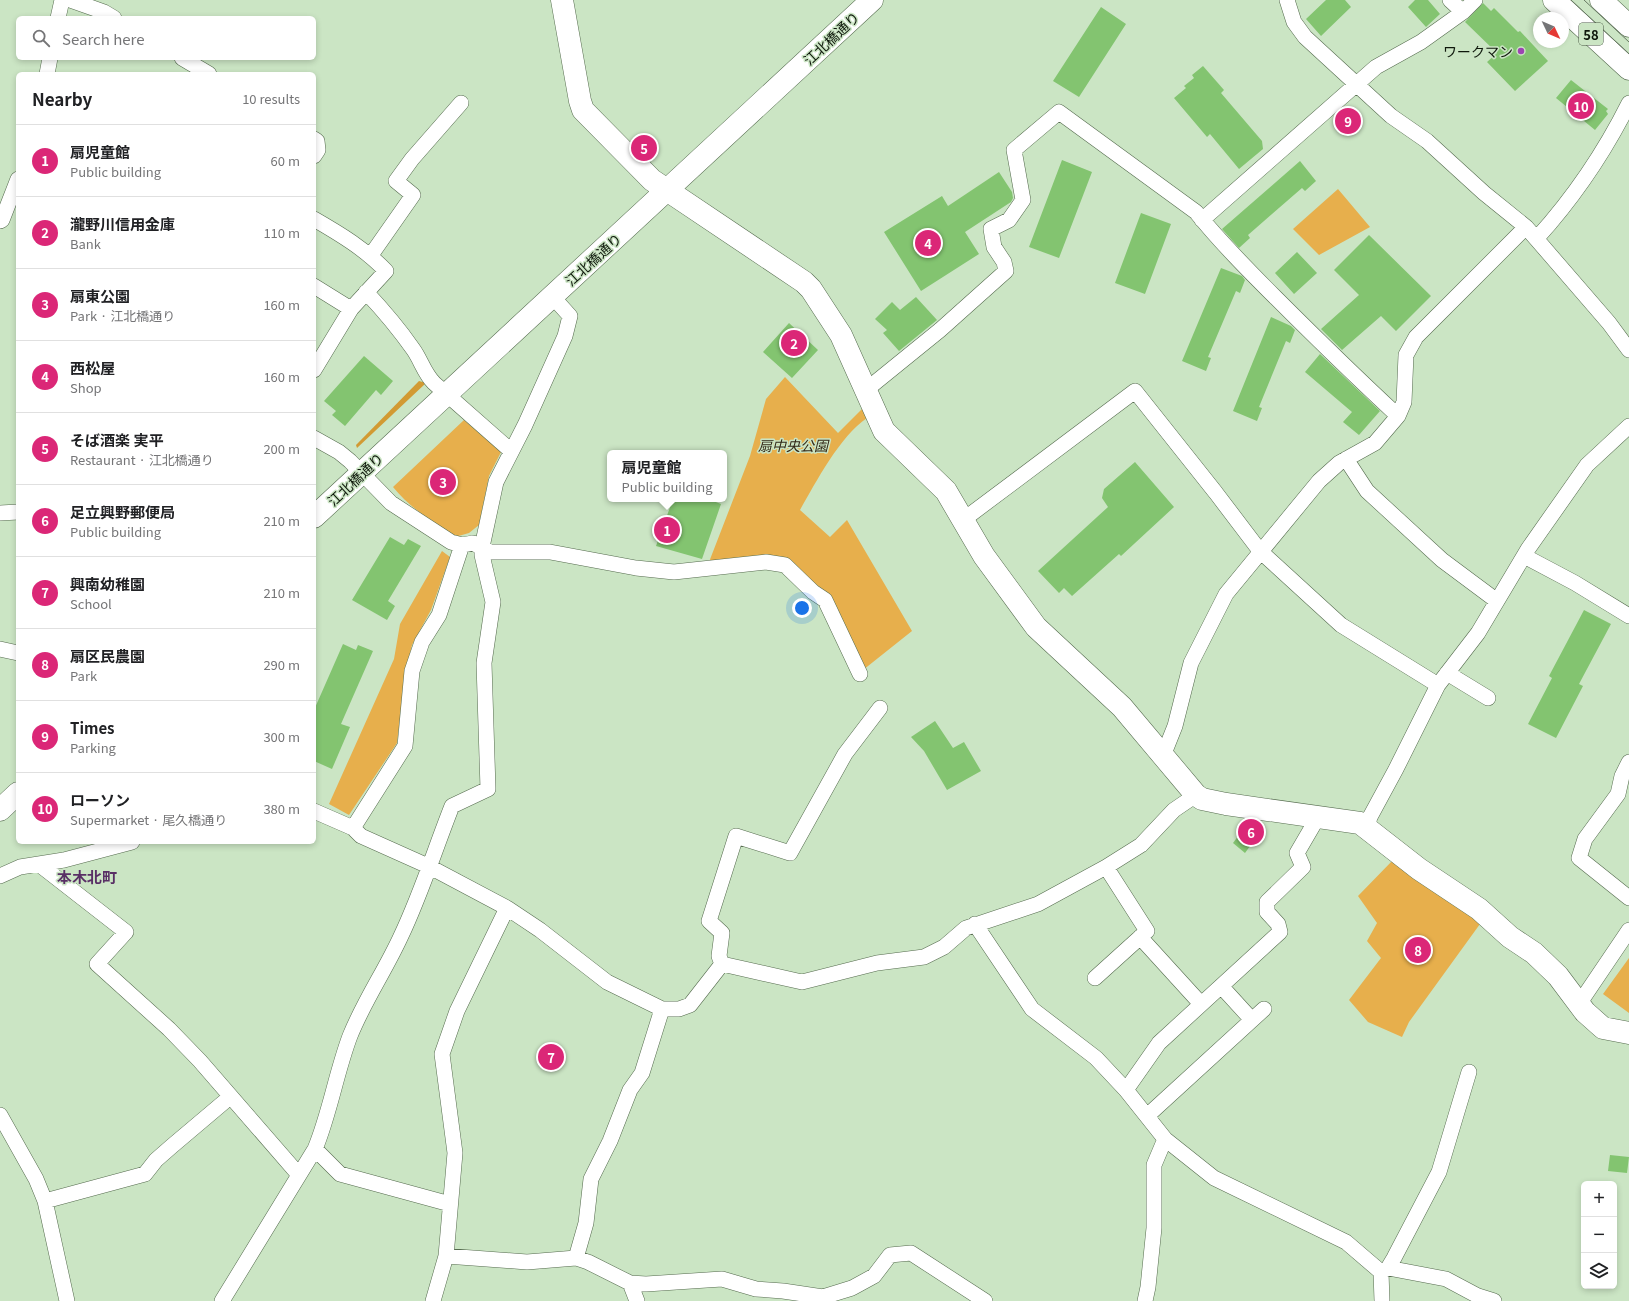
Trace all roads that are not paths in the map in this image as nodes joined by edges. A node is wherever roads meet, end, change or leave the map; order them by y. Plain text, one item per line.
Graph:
1 (62, 0) edge
2 (70, 0) edge
3 (562, 0) edge
4 (872, 0) edge
5 (1287, 0) edge
6 (1450, 0) edge
7 (1475, 0) edge
8 (1554, 0) edge
9 (1601, 0) edge
10 (1463, 12) junction
11 (58, 16) edge
12 (111, 16) edge
13 (1629, 26) edge
14 (50, 60) edge
15 (185, 60) edge
16 (1629, 69) edge
17 (47, 72) edge
18 (206, 72) edge
19 (1357, 85) junction
20 (461, 103) dead end
21 (1629, 103) edge
22 (316, 140) edge
23 (316, 153) edge
24 (16, 184) edge
25 (666, 191) junction
26 (316, 220) edge
27 (1202, 220) junction
28 (0, 221) edge
29 (1526, 227) junction
30 (1537, 238) junction
31 (371, 256) junction
32 (316, 287) edge
33 (366, 292) junction
34 (552, 296) junction
35 (351, 309) junction
36 (1629, 350) edge
37 (316, 367) edge
38 (866, 390) junction
39 (445, 394) junction
40 (1398, 416) junction
41 (1629, 426) edge
42 (316, 439) edge
43 (511, 451) junction
44 (1346, 459) junction
45 (362, 473) junction
46 (16, 512) edge
47 (0, 513) edge
48 (316, 515) edge
49 (963, 520) junction
50 (462, 545) junction
51 (482, 547) junction
52 (1260, 551) junction
53 (1524, 556) junction
54 (1497, 601) junction
55 (1629, 616) edge
56 (0, 649) edge
57 (16, 653) edge
58 (1447, 673) junction
59 (860, 674) dead end
60 (1438, 685) junction
61 (1488, 698) dead end
62 (880, 708) dead end
63 (1163, 756) junction
64 (1629, 762) edge
65 (16, 795) edge
66 (1196, 795) junction
67 (0, 810) edge
68 (316, 812) edge
69 (1318, 817) junction
70 (1367, 827) junction
71 (352, 828) junction
72 (124, 844) edge
73 (40, 865) junction
74 (428, 866) junction
75 (1106, 867) junction
76 (0, 876) edge
77 (1629, 898) edge
78 (507, 908) junction
79 (975, 924) junction
80 (1629, 930) edge
81 (1140, 938) junction
82 (722, 964) junction
83 (1095, 978) dead end
84 (1221, 986) junction
85 (1201, 1004) junction
86 (1579, 1004) junction
87 (662, 1009) junction
88 (1264, 1009) dead end
89 (1252, 1020) junction
90 (1629, 1033) edge
91 (1470, 1072) dead end
92 (1126, 1090) junction
93 (230, 1097) junction
94 (0, 1115) edge
95 (1147, 1116) junction
96 (1165, 1139) junction
97 (314, 1149) junction
98 (299, 1175) junction
99 (45, 1201) junction
100 (450, 1204) junction
101 (446, 1256) junction
102 (576, 1258) junction
103 (1384, 1270) junction
104 (630, 1283) junction
105 (753, 1295) edge
106 (67, 1301) edge
107 (222, 1301) edge
108 (433, 1301) edge
109 (638, 1301) edge
110 (985, 1301) edge
111 (1145, 1301) edge
112 (1382, 1301) edge
113 (1494, 1301) edge

1 - 11 street
2 - 12 street
3 - 25 street
4 - 25 street, 江北橋通り
5 - 19 street
6 - 10 street
7 - 10 street
8 - 16 street, 58
9 - 13 street, 58
10 - 19 street
14 - 17 street
15 - 18 street
19 - 27 street
19 - 29 street
20 - 31 street
21 - 30 street
22 - 23 street
24 - 28 street
25 - 34 street, 江北橋通り
25 - 38 street
26 - 31 street
27 - 38 street
27 - 40 street
29 - 30 street
29 - 40 street
30 - 36 street
31 - 33 street
32 - 35 street
33 - 35 street
33 - 39 street
34 - 39 street, 江北橋通り
34 - 43 street
35 - 37 street
38 - 49 street
39 - 43 street
39 - 45 street, 江北橋通り
40 - 44 street
41 - 53 street
42 - 45 street
43 - 51 street
44 - 52 street
44 - 54 street
45 - 48 street, 江北橋通り
45 - 50 street
46 - 47 street
49 - 52 street
49 - 63 street
50 - 51 street
50 - 71 street
51 - 59 street
51 - 74 street
52 - 60 street
52 - 63 street
53 - 54 street
53 - 55 street
54 - 58 street
56 - 57 street
58 - 60 street
58 - 61 street
60 - 70 street
62 - 82 street
63 - 66 street
64 - 77 street
65 - 67 street
66 - 69 street
66 - 75 street
68 - 71 street
69 - 70 street
69 - 84 street
70 - 86 street
71 - 74 street
72 - 73 street
73 - 76 street
73 - 93 street
74 - 78 street
74 - 97 street
75 - 79 street
75 - 81 street
78 - 87 street
78 - 100 street
79 - 82 street
79 - 92 street
80 - 86 street
81 - 83 street
81 - 85 street
82 - 87 street
84 - 85 street
84 - 89 street
85 - 92 street
86 - 90 street
87 - 102 street
88 - 89 street
89 - 95 street
91 - 103 street
92 - 95 street
93 - 98 street
93 - 99 street
94 - 99 street
95 - 96 street
96 - 103 street
96 - 111 street
97 - 98 street
97 - 100 street
98 - 107 street
99 - 106 street
100 - 101 street
101 - 102 street
101 - 108 street
102 - 104 street
103 - 112 street
103 - 113 street
104 - 105 street
104 - 109 street
105 - 110 street

